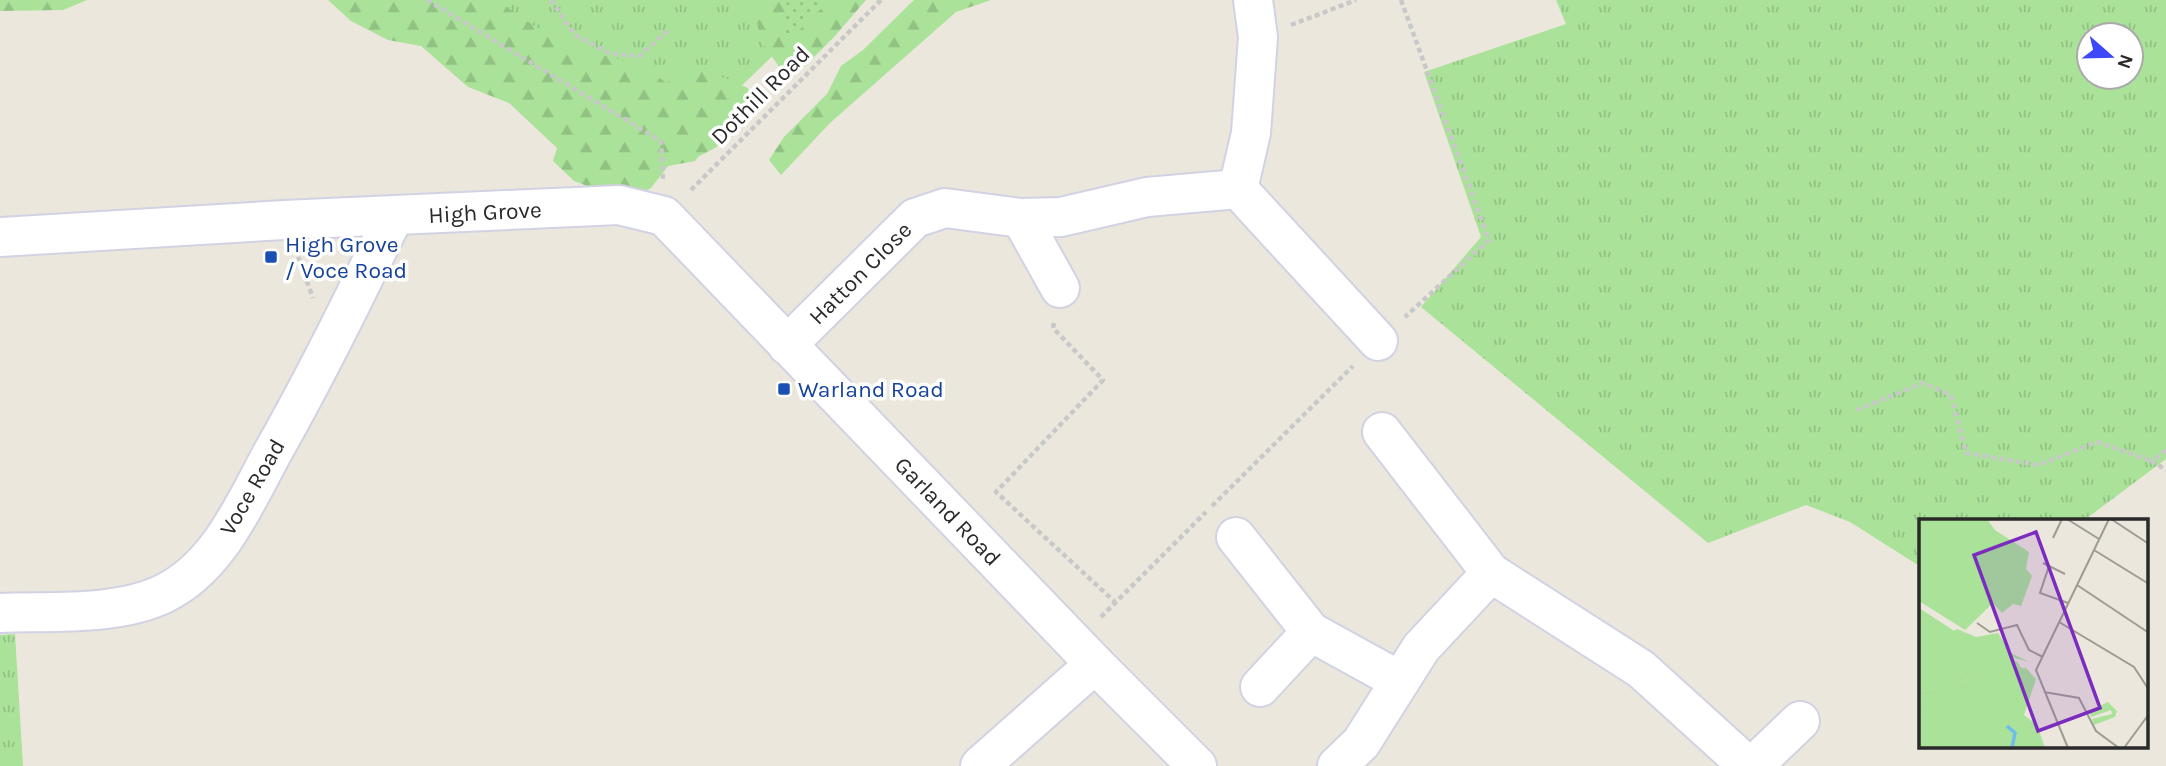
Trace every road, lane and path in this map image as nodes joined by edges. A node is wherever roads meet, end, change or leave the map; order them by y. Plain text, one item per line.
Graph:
1 (427, 0) edge
2 (551, 0) edge
3 (881, 0) edge
4 (1253, 0) edge
5 (1356, 0) edge
6 (668, 30) dead end
7 (1258, 37) junction
8 (1238, 189) junction
9 (394, 216) junction
10 (664, 216) junction
11 (1021, 218) junction
12 (284, 220) junction
13 (0, 237) edge
14 (1060, 288) joint
15 (1378, 341) dead end
16 (787, 345) junction
17 (331, 346) junction
18 (1857, 410) dead end
19 (1382, 432) dead end
20 (2166, 450) edge
21 (2152, 461) junction
22 (2166, 470) edge
23 (1236, 537) dead end
24 (1491, 573) junction
25 (1115, 602) dead end
26 (0, 613) edge
27 (1311, 632) junction
28 (1094, 664) junction
29 (1400, 681) junction
30 (1260, 687) dead end
31 (1800, 721) dead end
32 (980, 766) edge
33 (1197, 766) edge
34 (1338, 766) edge
35 (1750, 766) edge

1 - 10 path
2 - 6 path
3 - 10 path, Dothill Road
4 - 7 street
5 - 7 path
7 - 8 street
8 - 11 street, Hatton Close
8 - 15 street
9 - 10 street, High Grove
9 - 12 street, High Grove
9 - 17 street, Voce Road
10 - 16 street, Garland Road
11 - 14 street
11 - 16 street, Hatton Close
12 - 13 street, High Grove
12 - 17 path
14 - 25 path
16 - 28 street, Garland Road
17 - 26 street, Voce Road
18 - 21 path
19 - 24 street
20 - 21 path
21 - 22 path
23 - 27 street
24 - 29 street
24 - 35 street
27 - 29 street
27 - 30 street
28 - 32 street
28 - 33 street, Garland Road
29 - 34 street
31 - 35 street

